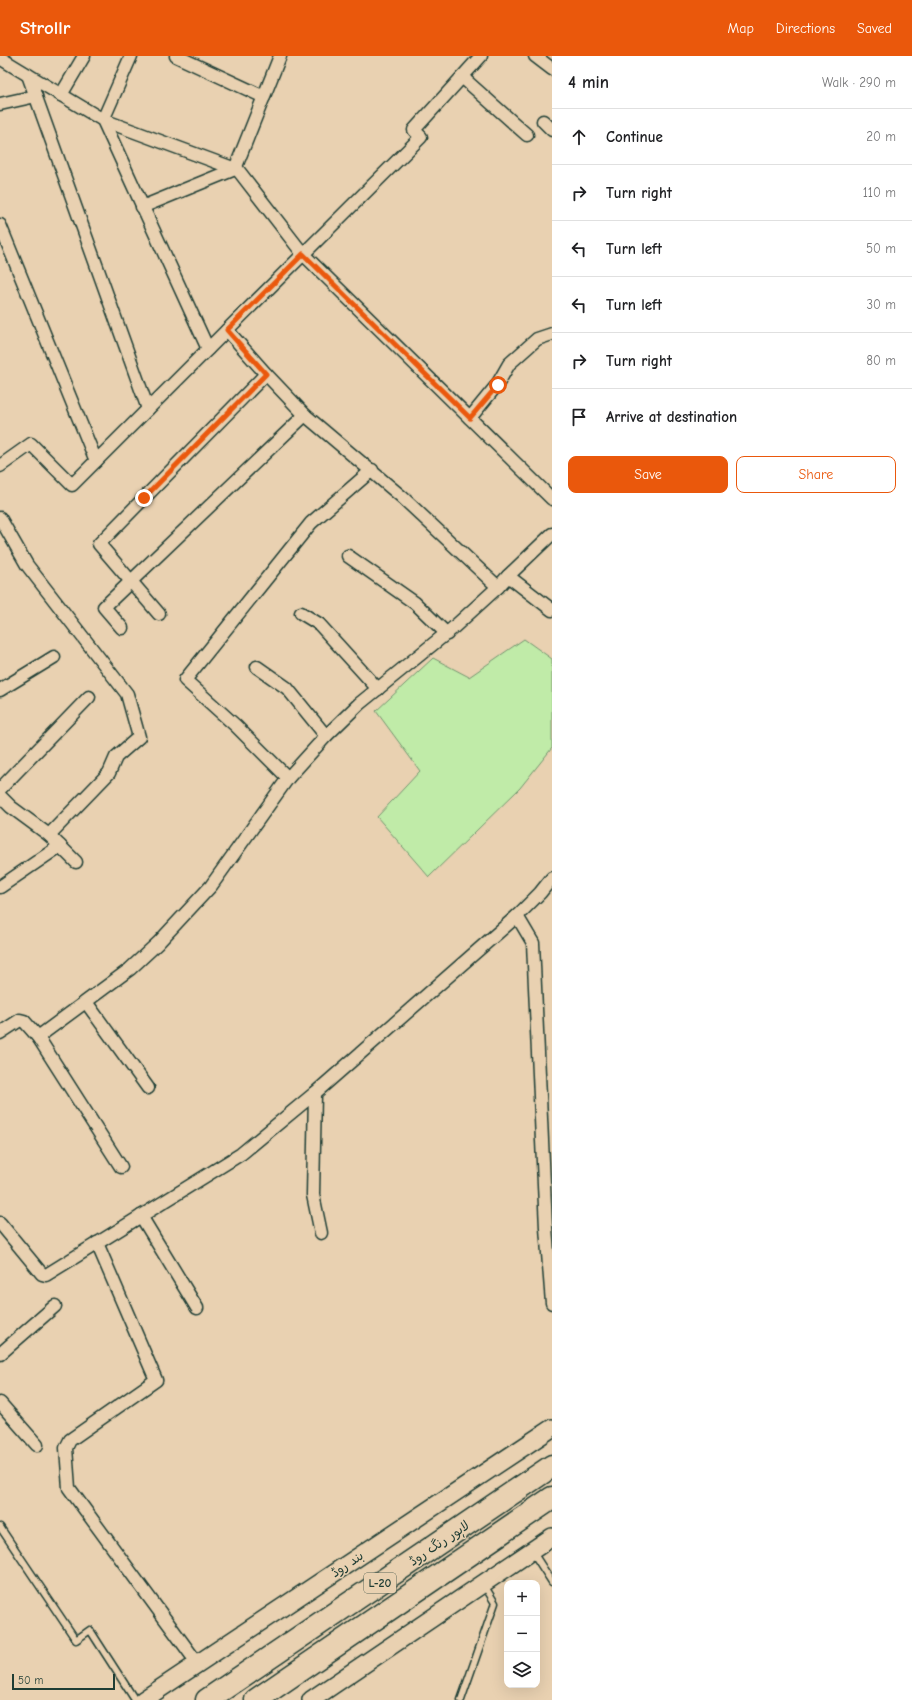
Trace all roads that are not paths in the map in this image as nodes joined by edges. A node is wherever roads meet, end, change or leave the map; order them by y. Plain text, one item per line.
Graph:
1 (84, 56) edge
2 (131, 56) edge
3 (176, 56) edge
4 (481, 56) edge
5 (535, 56) edge
6 (0, 57) edge
7 (277, 57) edge
8 (552, 69) edge
9 (28, 75) junction
10 (462, 77) junction
11 (61, 95) junction
12 (36, 96) junction
13 (264, 97) junction
14 (0, 104) edge
15 (103, 120) junction
16 (543, 121) dead end
17 (552, 130) edge
18 (526, 134) dead end
19 (235, 169) junction
20 (142, 207) junction
21 (0, 225) edge
22 (303, 254) junction
23 (227, 330) junction
24 (552, 334) edge
25 (208, 349) junction
26 (266, 374) junction
27 (148, 410) junction
28 (305, 415) junction
29 (470, 418) junction
30 (96, 461) junction
31 (0, 466) edge
32 (372, 470) junction
33 (552, 499) edge
34 (0, 518) edge
35 (552, 534) edge
36 (348, 556) dead end
37 (508, 576) junction
38 (131, 582) junction
39 (498, 587) junction
40 (552, 610) edge
41 (301, 613) dead end
42 (159, 614) dead end
43 (122, 628) dead end
44 (447, 634) junction
45 (54, 657) dead end
46 (258, 667) dead end
47 (378, 689) junction
48 (0, 690) edge
49 (89, 697) dead end
50 (326, 736) junction
51 (288, 778) junction
52 (0, 790) edge
53 (0, 796) edge
54 (49, 835) junction
55 (60, 846) junction
56 (76, 862) dead end
57 (552, 878) edge
58 (0, 887) edge
59 (517, 916) junction
60 (86, 1002) junction
61 (0, 1033) edge
62 (38, 1037) junction
63 (148, 1088) dead end
64 (315, 1093) junction
65 (121, 1167) dead end
66 (141, 1216) junction
67 (0, 1223) edge
68 (321, 1233) dead end
69 (97, 1243) junction
70 (552, 1303) edge
71 (55, 1306) dead end
72 (197, 1308) dead end
73 (0, 1354) edge
74 (0, 1403) edge
75 (552, 1428) edge
76 (37, 1445) dead end
77 (552, 1466) edge
78 (552, 1498) edge
79 (0, 1527) edge
80 (552, 1537) edge
81 (532, 1551) junction
82 (552, 1582) edge
83 (483, 1584) junction
84 (198, 1664) junction
85 (135, 1700) edge
86 (143, 1700) edge
87 (208, 1700) edge
88 (256, 1700) edge
89 (311, 1700) edge
90 (461, 1700) edge

1 - 11 street
2 - 15 street
3 - 13 street
4 - 10 street
5 - 8 street
6 - 9 street
7 - 13 street
9 - 11 street
9 - 12 street
10 - 18 street
10 - 22 street
11 - 15 street
12 - 14 street
12 - 27 street
13 - 19 street
15 - 19 street
15 - 20 street
16 - 17 street
19 - 20 street
19 - 22 street
20 - 25 street
21 - 30 street
22 - 23 street
22 - 29 street
23 - 25 street
23 - 26 street
24 - 29 street
25 - 27 street
26 - 28 street
26 - 38 street
27 - 30 street
28 - 32 street
28 - 38 street
29 - 33 street
30 - 31 street
32 - 39 street
32 - 51 street
34 - 54 street
35 - 37 street
36 - 44 street
37 - 39 street
37 - 40 street
38 - 42 street
38 - 43 street
39 - 44 street
41 - 47 street
44 - 47 street
45 - 48 street
46 - 50 street
47 - 50 street
49 - 52 street
50 - 51 street
51 - 60 street
53 - 54 street
54 - 55 street
55 - 56 street
55 - 58 street
57 - 59 street
59 - 64 street
59 - 70 street
60 - 62 street
60 - 63 street
61 - 62 street
62 - 65 street
64 - 66 street
64 - 68 street
66 - 69 street
66 - 72 street
67 - 69 street
69 - 84 street
71 - 73 street
74 - 76 street
75 - 84 main road, بند روڈ
77 - 87 highway, لاہور رنگ روڈ / L-20
78 - 88 highway, لاہور رنگ روڈ / L-20
79 - 85 lane
80 - 81 main road
81 - 82 lane
81 - 83 main road
83 - 89 main road
83 - 90 lane
84 - 86 main road, بند روڈ

